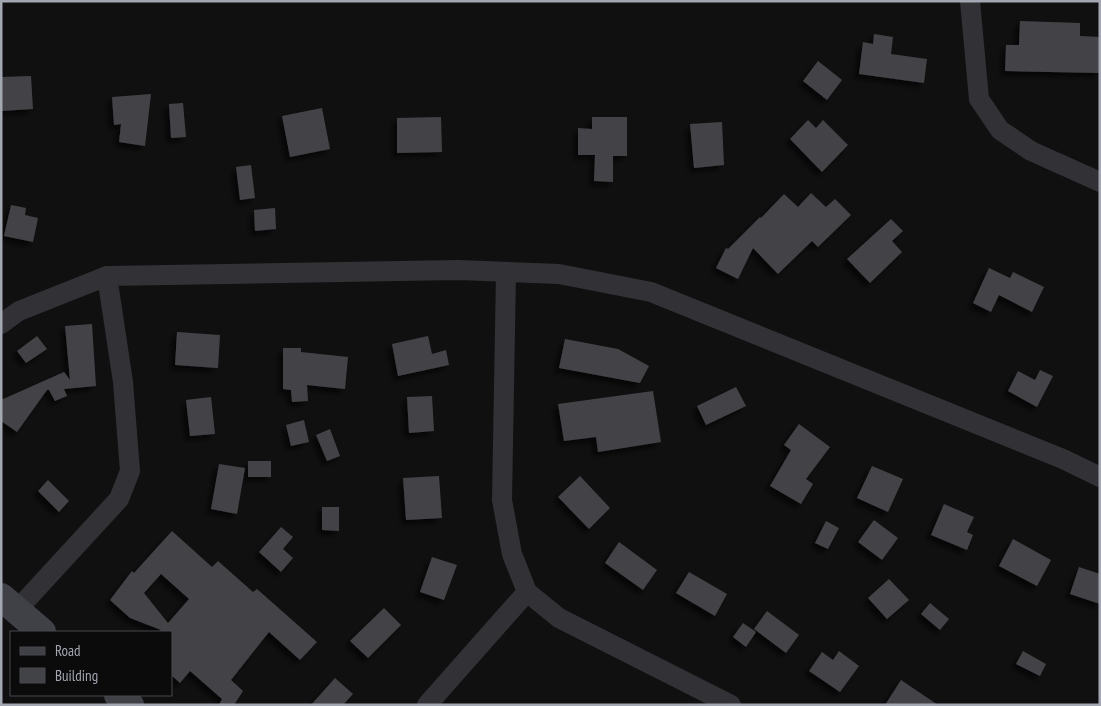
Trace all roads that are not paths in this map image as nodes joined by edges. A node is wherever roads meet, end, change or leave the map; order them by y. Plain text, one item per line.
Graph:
1 (970, 1) edge
2 (1100, 182) edge
3 (506, 273) junction
4 (107, 276) junction
5 (1, 324) edge
6 (1100, 477) edge
7 (527, 592) junction
8 (9, 604) edge
9 (41, 631) edge
10 (119, 696) edge
11 (130, 705) edge
12 (426, 705) edge
13 (731, 705) edge

1 - 2 street
3 - 4 street
3 - 6 street
3 - 7 street
4 - 5 street
4 - 8 street
7 - 12 street
7 - 13 street
8 - 9 street
10 - 11 street

